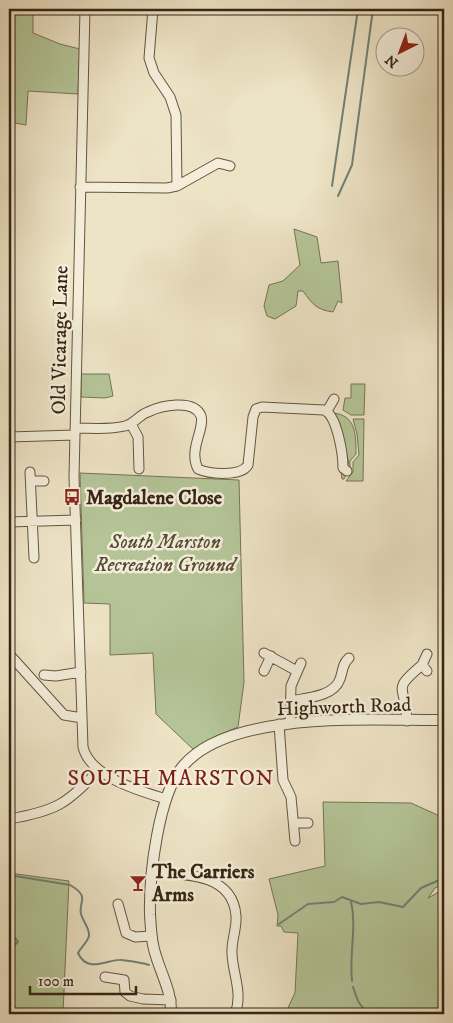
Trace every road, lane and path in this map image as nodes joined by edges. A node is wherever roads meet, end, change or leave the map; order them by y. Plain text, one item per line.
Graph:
1 (85, 9) edge
2 (153, 9) edge
3 (230, 166) dead end
4 (177, 186) junction
5 (80, 187) junction
6 (334, 399) dead end
7 (327, 411) junction
8 (131, 424) junction
9 (75, 432) junction
10 (9, 437) edge
11 (139, 470) dead end
12 (347, 471) dead end
13 (44, 481) dead end
14 (76, 520) junction
15 (32, 521) junction
16 (9, 522) edge
17 (34, 558) dead end
18 (9, 654) edge
19 (426, 654) dead end
20 (344, 660) dead end
21 (264, 671) dead end
22 (81, 672) junction
23 (44, 675) dead end
24 (290, 701) junction
25 (82, 718) junction
26 (444, 720) edge
27 (407, 721) junction
28 (290, 723) junction
29 (279, 724) junction
30 (99, 770) junction
31 (166, 799) junction
32 (9, 819) edge
33 (294, 823) junction
34 (308, 823) dead end
35 (295, 842) dead end
36 (153, 873) junction
37 (118, 904) dead end
38 (151, 936) junction
39 (105, 977) dead end
40 (171, 1000) junction
41 (171, 1014) edge
42 (235, 1014) edge

1 - 5 street, Old Vicarage Lane
2 - 4 street
3 - 4 street
4 - 5 street
5 - 9 street, Old Vicarage Lane
6 - 7 street
7 - 8 street
7 - 12 street
8 - 9 street
8 - 11 street
9 - 10 street
9 - 14 street, Old Vicarage Lane
13 - 15 street
14 - 15 street
14 - 22 street, Old Vicarage Lane
15 - 16 street
15 - 17 street
18 - 25 street
19 - 27 street
20 - 24 street
21 - 24 street
22 - 23 street
22 - 25 street, Old Vicarage Lane
24 - 28 street
25 - 30 street, Old Vicarage Lane
26 - 27 street, Highworth Road
27 - 28 street, Highworth Road
28 - 29 street, Highworth Road
29 - 31 street, Highworth Road
29 - 33 street
30 - 31 street, Old Vicarage Lane
30 - 32 street
31 - 36 street, Highworth Road
33 - 34 street
33 - 35 street
36 - 38 street, Highworth Road
36 - 42 street
37 - 38 street
38 - 40 street, Highworth Road
39 - 40 street
40 - 41 street, Highworth Road

